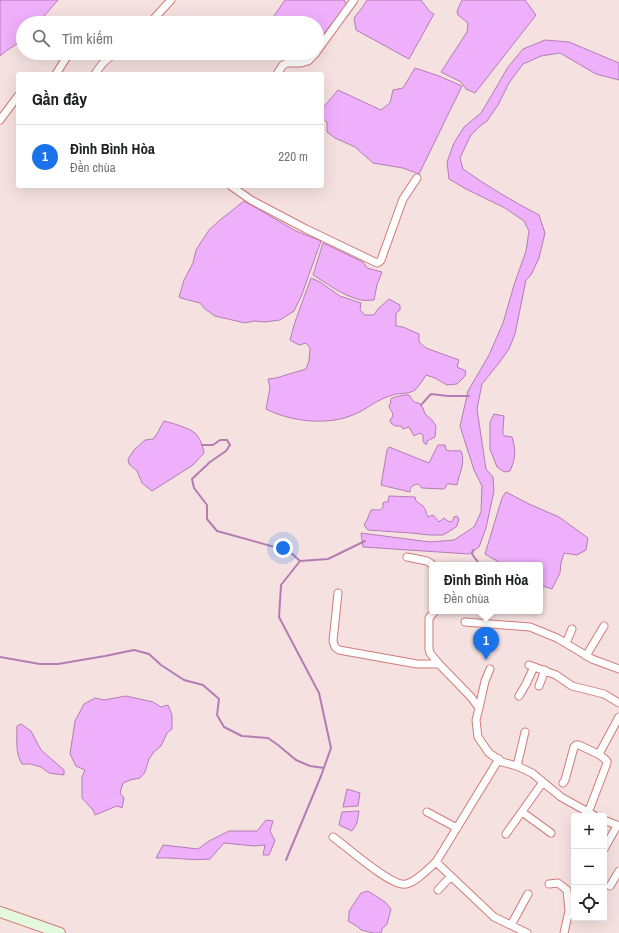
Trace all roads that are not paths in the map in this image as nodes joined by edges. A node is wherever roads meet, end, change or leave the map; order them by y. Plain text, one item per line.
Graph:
1 (171, 0) edge
2 (354, 0) edge
3 (156, 16) edge
4 (324, 41) edge
5 (65, 60) edge
6 (105, 60) edge
7 (309, 60) edge
8 (57, 72) edge
9 (96, 72) edge
10 (278, 72) edge
11 (16, 99) edge
12 (0, 120) edge
13 (417, 178) dead end
14 (234, 188) edge
15 (407, 558) dead end
16 (429, 562) edge
17 (338, 593) dead end
18 (433, 614) edge
19 (465, 622) dead end
20 (604, 626) dead end
21 (572, 629) dead end
22 (566, 643) junction
23 (586, 656) junction
24 (439, 664) junction
25 (490, 669) dead end
26 (619, 669) edge
27 (545, 670) junction
28 (539, 686) dead end
29 (519, 696) dead end
30 (619, 703) edge
31 (479, 708) junction
32 (619, 717) edge
33 (525, 732) dead end
34 (600, 755) junction
35 (499, 759) junction
36 (517, 766) junction
37 (543, 782) junction
38 (562, 784) dead end
39 (427, 812) dead end
40 (522, 812) junction
41 (589, 813) edge
42 (591, 813) edge
43 (607, 821) edge
44 (618, 826) edge
45 (457, 828) junction
46 (551, 833) dead end
47 (506, 834) dead end
48 (333, 837) dead end
49 (607, 844) edge
50 (436, 862) junction
51 (619, 871) edge
52 (451, 876) junction
53 (549, 884) dead end
54 (610, 886) dead end
55 (438, 890) dead end
56 (528, 894) dead end
57 (0, 912) edge
58 (511, 925) junction
59 (60, 933) edge
60 (527, 933) edge
61 (564, 933) edge

1 - 3 street
2 - 4 street
5 - 8 street
6 - 9 street
7 - 10 street
11 - 12 street
13 - 14 street
15 - 16 street
17 - 24 street
18 - 24 street
19 - 22 street
20 - 23 street
21 - 22 street
22 - 23 street
23 - 26 street
24 - 31 street
25 - 31 street
27 - 28 street
27 - 29 street
27 - 30 street
31 - 35 street
32 - 34 street
33 - 36 street
34 - 38 street
34 - 42 street
35 - 36 street
35 - 45 street
36 - 37 street
37 - 40 street
37 - 41 street
39 - 45 street
40 - 46 street
40 - 47 street
43 - 44 street
44 - 49 street
45 - 50 street
48 - 50 street
50 - 52 street
51 - 54 street
52 - 55 street
52 - 58 street
53 - 61 street
56 - 58 street
57 - 59 street
58 - 60 street

